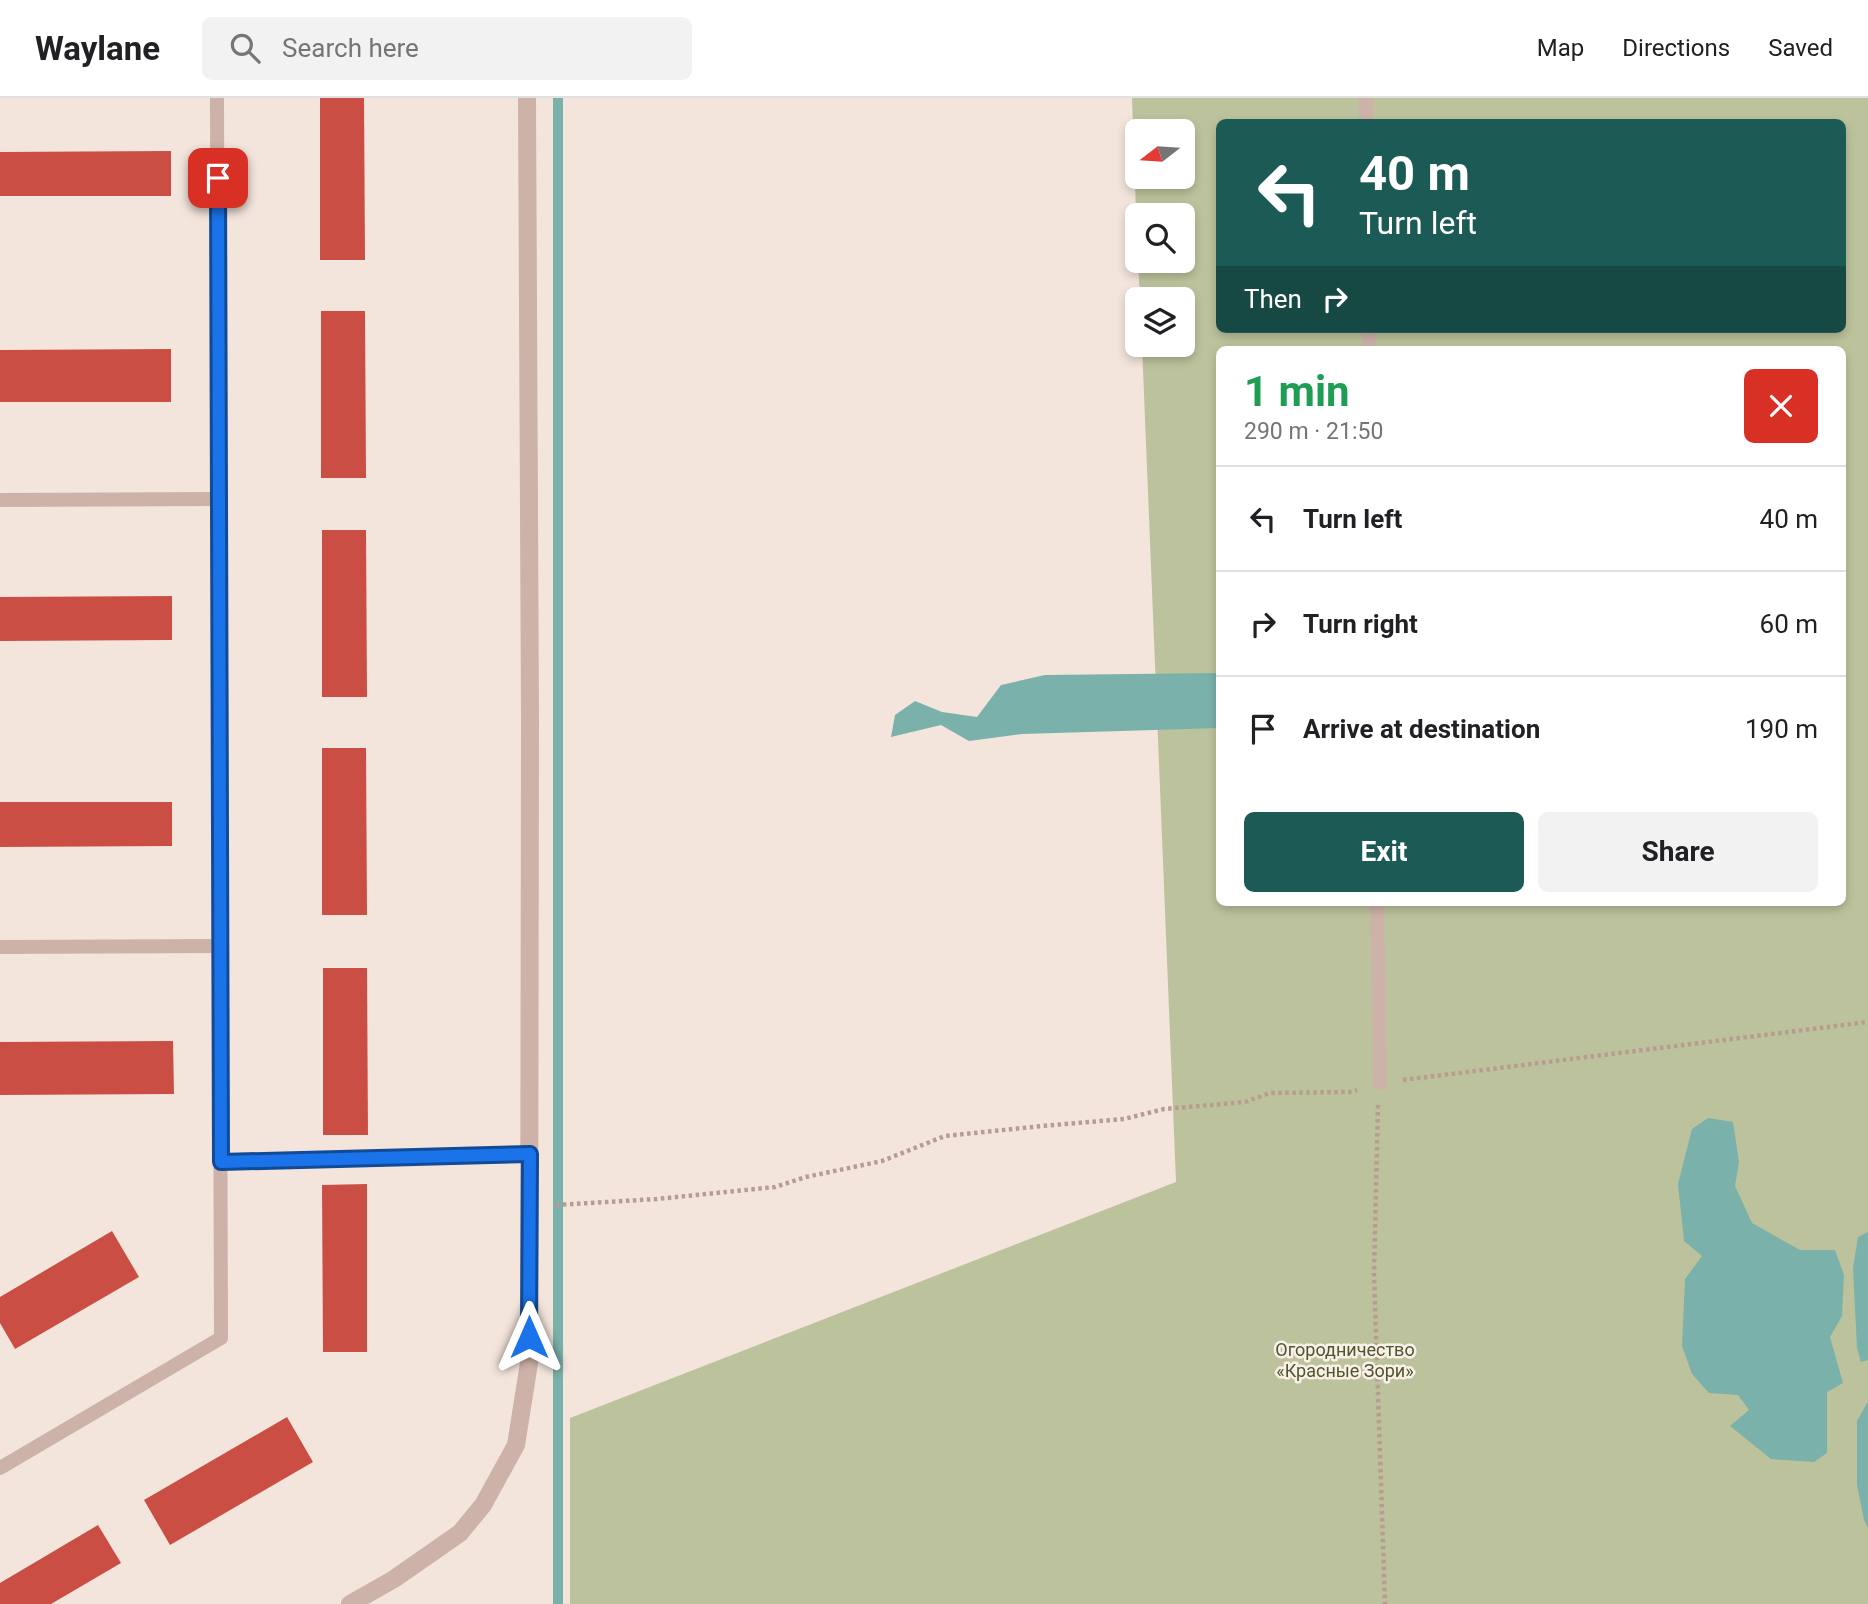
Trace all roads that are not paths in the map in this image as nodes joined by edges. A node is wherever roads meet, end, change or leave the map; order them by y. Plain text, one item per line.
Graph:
1 (217, 98) edge
2 (527, 98) edge
3 (1366, 98) edge
4 (1366, 119) edge
5 (219, 499) junction
6 (0, 500) edge
7 (1377, 906) edge
8 (220, 946) junction
9 (0, 947) edge
10 (1380, 1083) road end
11 (530, 1154) junction
12 (221, 1162) junction
13 (0, 1468) edge
14 (350, 1604) edge

1 - 5 lane
2 - 11 street
3 - 4 lane
5 - 6 lane
5 - 8 lane
7 - 10 lane
8 - 9 lane
8 - 12 lane
11 - 12 lane
11 - 14 street
12 - 13 lane

